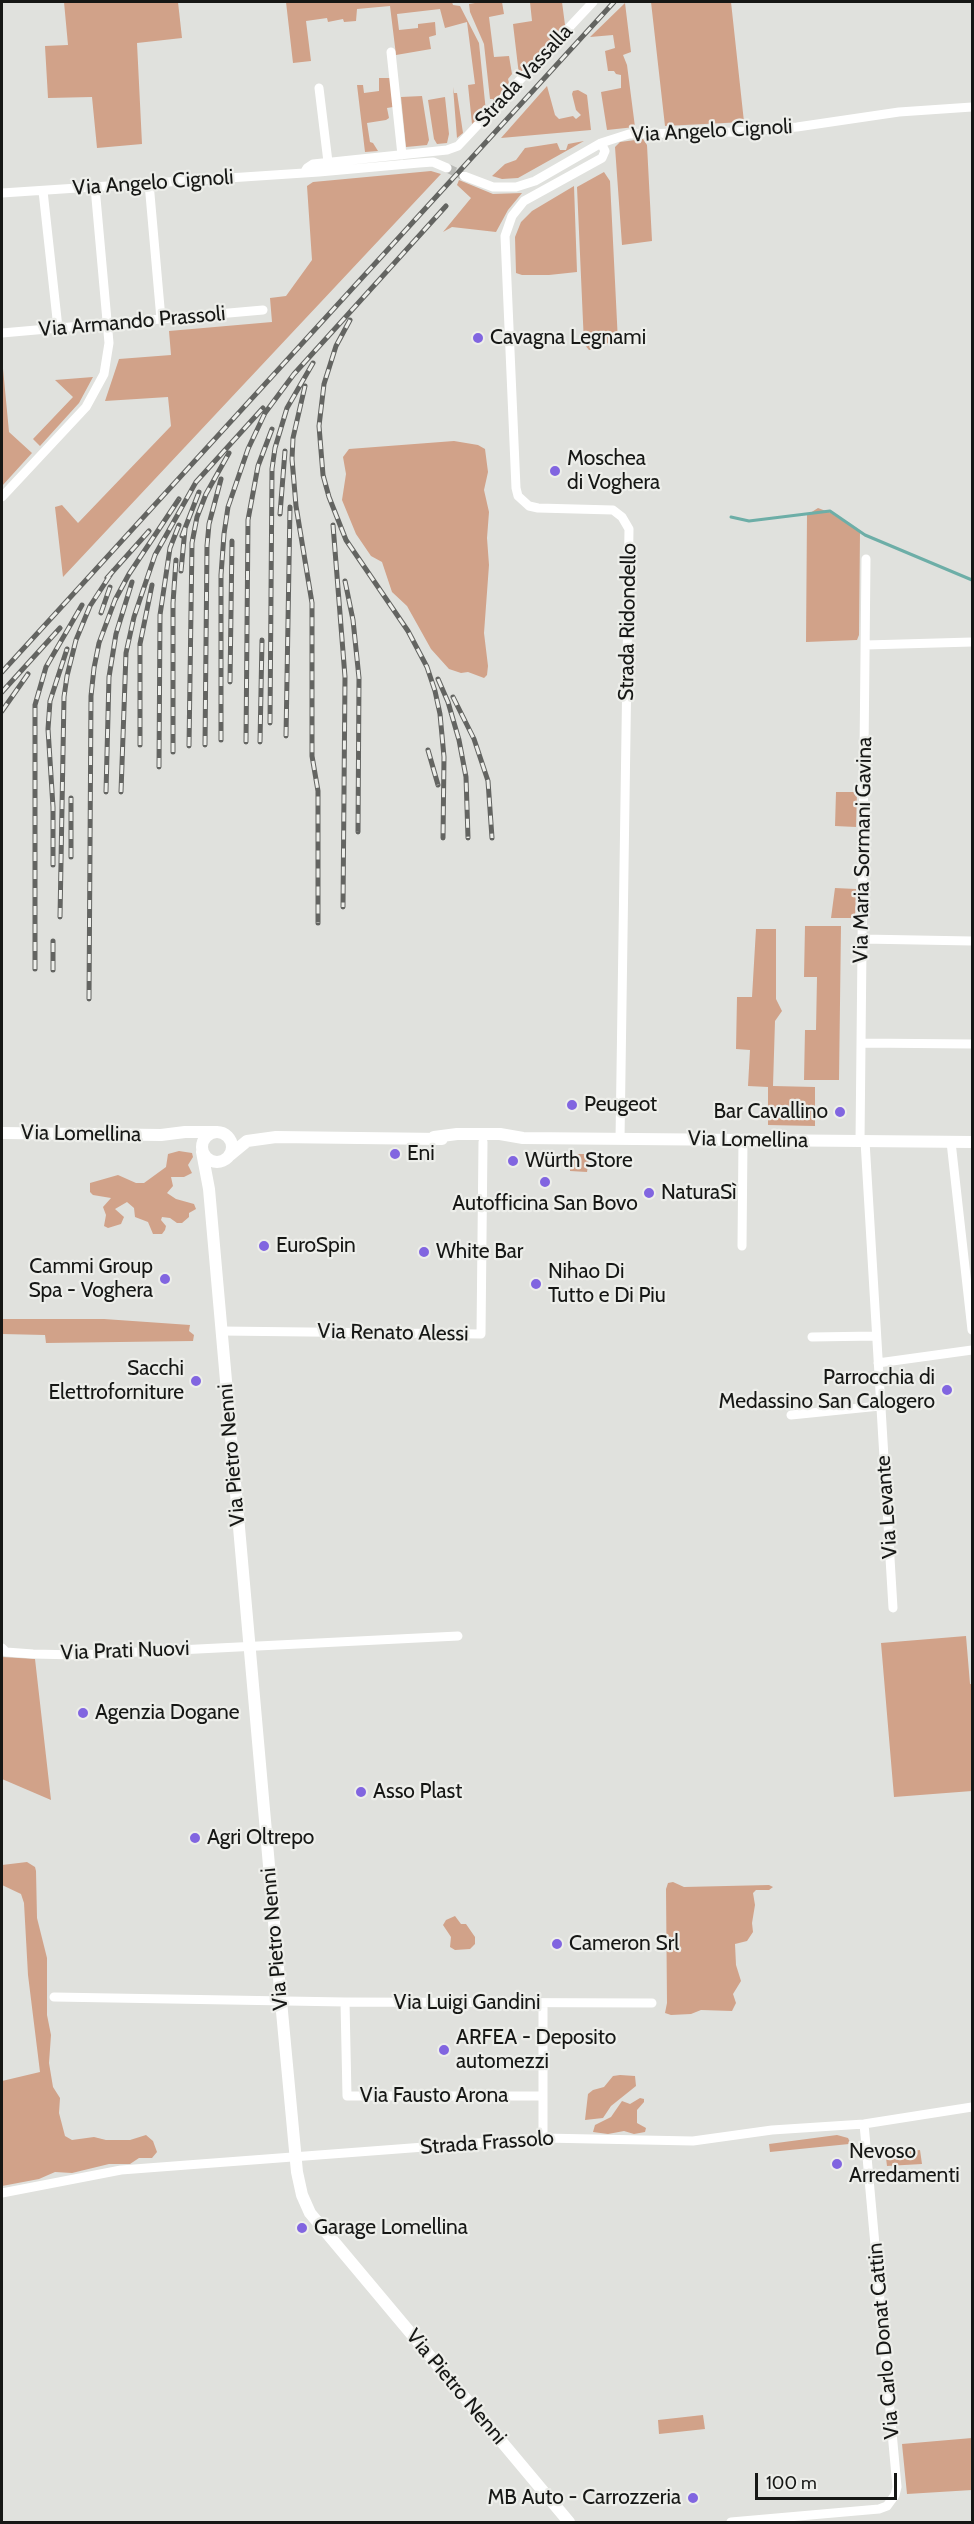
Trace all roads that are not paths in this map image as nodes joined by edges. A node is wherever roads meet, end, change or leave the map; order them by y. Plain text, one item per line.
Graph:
1 (593, 2) edge
2 (391, 52) dead end
3 (319, 88) dead end
4 (972, 106) edge
5 (602, 143) junction
6 (453, 148) joint
7 (402, 154) junction
8 (328, 162) junction
9 (447, 168) tunnel mouth
10 (304, 173) junction
11 (464, 176) tunnel mouth
12 (149, 183) junction
13 (95, 187) junction
14 (43, 190) junction
15 (2, 193) edge
16 (263, 310) dead end
17 (161, 319) junction
18 (108, 324) junction
19 (58, 328) junction
20 (2, 333) edge
21 (2, 498) edge
22 (866, 559) dead end
23 (972, 642) edge
24 (866, 645) junction
25 (862, 939) junction
26 (972, 941) edge
27 (861, 1043) junction
28 (972, 1044) edge
29 (2, 1133) edge
30 (220, 1133) junction
31 (161, 1135) junction
32 (318, 1136) junction
33 (434, 1137) junction
34 (523, 1138) junction
35 (620, 1139) junction
36 (743, 1140) junction
37 (483, 1142) junction
38 (862, 1142) junction
39 (951, 1142) junction
40 (972, 1142) edge
41 (201, 1151) junction
42 (227, 1158) junction
43 (209, 1190) junction
44 (742, 1246) dead end
45 (972, 1330) edge
46 (221, 1331) junction
47 (876, 1336) junction
48 (812, 1337) dead end
49 (972, 1350) edge
50 (878, 1363) junction
51 (880, 1406) junction
52 (791, 1415) dead end
53 (894, 1608) dead end
54 (458, 1636) dead end
55 (250, 1646) junction
56 (2, 1648) edge
57 (54, 1997) dead end
58 (281, 2001) junction
59 (345, 2002) junction
60 (543, 2003) junction
61 (652, 2003) dead end
62 (543, 2096) junction
63 (972, 2107) edge
64 (864, 2124) junction
65 (543, 2138) junction
66 (296, 2158) junction
67 (2, 2193) edge
68 (569, 2523) edge
69 (731, 2523) edge

1 - 6 street, Strada Vassalla
2 - 7 street
3 - 8 street
4 - 5 street, Via Angelo Cignoli
5 - 11 street, Via Angelo Cignoli
5 - 35 street, Strada Ridondello
6 - 7 street, Via Angelo Cignoli
7 - 8 street, Via Angelo Cignoli
8 - 10 street, Via Angelo Cignoli
9 - 10 street, Via Angelo Cignoli
10 - 12 street, Via Angelo Cignoli
12 - 13 street, Via Angelo Cignoli
12 - 17 street
13 - 14 street, Via Angelo Cignoli
13 - 18 street
14 - 15 street, Via Angelo Cignoli
14 - 19 street
16 - 17 street, Via Armando Prassoli
17 - 18 street, Via Armando Prassoli
18 - 19 street, Via Armando Prassoli
18 - 21 street
19 - 20 street, Via Armando Prassoli
22 - 24 street, Via Maria Sormani Gavina
23 - 24 street
24 - 25 street, Via Maria Sormani Gavina
25 - 26 street
25 - 27 street, Via Maria Sormani Gavina
27 - 28 street
27 - 38 street, Via Maria Sormani Gavina
29 - 31 street, Via Lomellina
30 - 31 street, Via Lomellina
30 - 32 street, Via Lomellina
30 - 41 street
30 - 42 street
31 - 41 street, Via Lomellina
32 - 33 street, Via Lomellina
32 - 42 street, Via Lomellina
33 - 34 street, Via Lomellina
33 - 37 street, Via Lomellina
34 - 35 street, Via Lomellina
34 - 37 street, Via Lomellina
35 - 36 street, Via Lomellina
36 - 38 street, Via Lomellina
36 - 44 street
37 - 46 street, Via Renato Alessi
38 - 39 street, Via Lomellina
38 - 47 street, Via Maria Sormani Gavina
39 - 40 street, Via Lomellina
39 - 45 street
41 - 42 street, Via Lomellina
41 - 43 street, Via Pietro Nenni
42 - 43 street
43 - 46 street, Via Pietro Nenni
46 - 55 street, Via Pietro Nenni
47 - 48 street
47 - 50 street, Via Levante
49 - 50 street
50 - 51 street, Via Levante
51 - 52 street
51 - 53 street, Via Levante
54 - 55 street, Via Prati Nuovi
55 - 56 street, Via Prati Nuovi
55 - 58 street, Via Pietro Nenni
57 - 58 street, Via Luigi Gandini
58 - 59 street, Via Luigi Gandini
58 - 66 street, Via Pietro Nenni
59 - 60 street, Via Luigi Gandini
59 - 62 street, Via Fausto Arona
60 - 61 street, Via Luigi Gandini
60 - 62 street
62 - 65 street
63 - 64 street, Strada Frassolo
64 - 65 street, Strada Frassolo
64 - 69 street, Via Carlo Donat Cattin
65 - 66 street, Strada Frassolo
66 - 67 street, Strada Frassolo
66 - 68 street, Via Pietro Nenni

